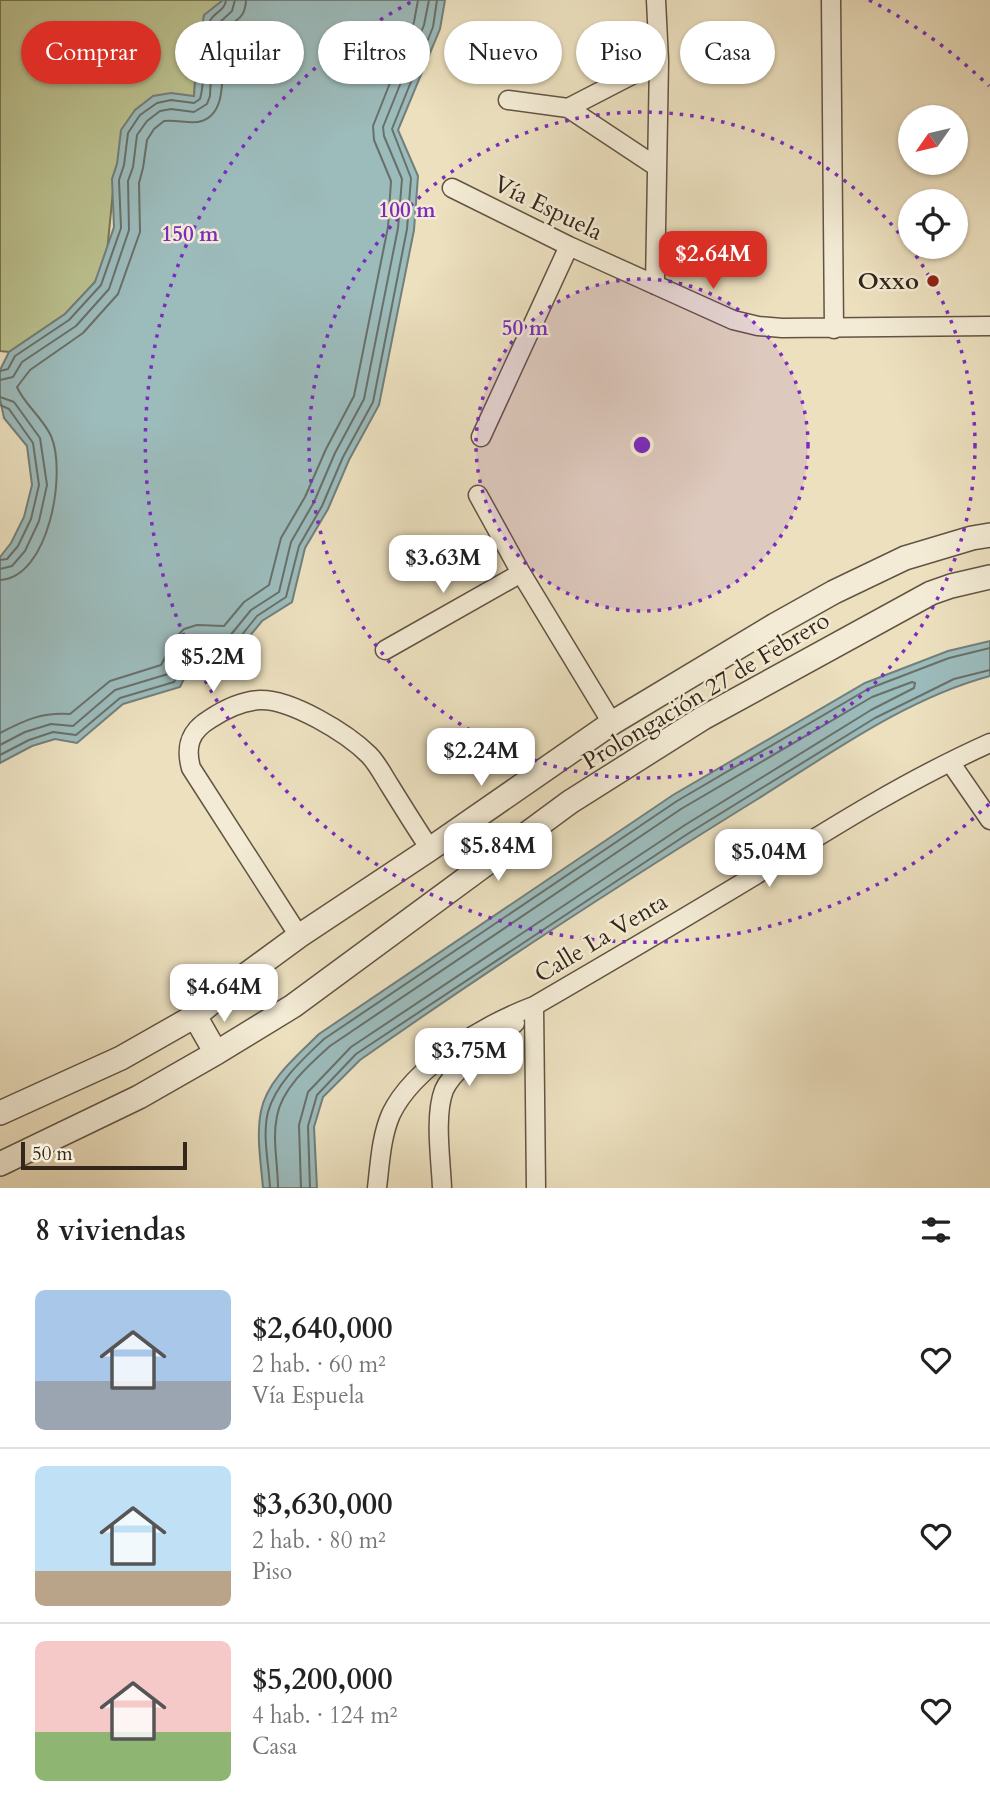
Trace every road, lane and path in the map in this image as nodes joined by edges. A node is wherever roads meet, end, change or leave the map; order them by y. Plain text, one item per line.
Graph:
1 (656, 0) edge
2 (831, 0) edge
3 (657, 21) edge
4 (614, 84) edge
5 (659, 84) edge
6 (508, 100) dead end
7 (568, 108) junction
8 (657, 167) junction
9 (452, 188) dead end
10 (569, 246) junction
11 (655, 285) junction
12 (990, 326) edge
13 (834, 329) junction
14 (481, 437) dead end
15 (478, 495) dead end
16 (990, 535) edge
17 (521, 573) junction
18 (990, 577) edge
19 (385, 650) dead end
20 (612, 723) junction
21 (990, 743) edge
22 (950, 762) junction
23 (990, 820) edge
24 (430, 849) junction
25 (299, 936) junction
26 (534, 1006) junction
27 (195, 1016) junction
28 (216, 1053) junction
29 (0, 1113) edge
30 (0, 1164) edge
31 (377, 1188) edge
32 (442, 1188) edge
33 (536, 1188) edge

1 - 3 street
2 - 13 street
4 - 7 street
5 - 8 street
6 - 7 street
7 - 8 street
8 - 11 street
9 - 10 street, Vía Espuela
10 - 11 street, Vía Espuela
10 - 14 street
11 - 13 street, Vía Espuela
12 - 13 street, Vía Espuela
15 - 17 street
16 - 20 street, Prolongación 27 de Febrero
17 - 19 street
17 - 20 street
18 - 28 street, Prolongación 27 de Febrero
20 - 24 street, Prolongación 27 de Febrero
21 - 22 street, Calle La Venta
22 - 23 street
22 - 26 street, Calle La Venta
24 - 25 street, Prolongación 27 de Febrero
24 - 25 street
25 - 27 street, Prolongación 27 de Febrero
26 - 31 street, Calle La Venta
26 - 32 street
26 - 33 street
27 - 28 street
27 - 29 street, Prolongación 27 de Febrero
28 - 30 street, Prolongación 27 de Febrero

